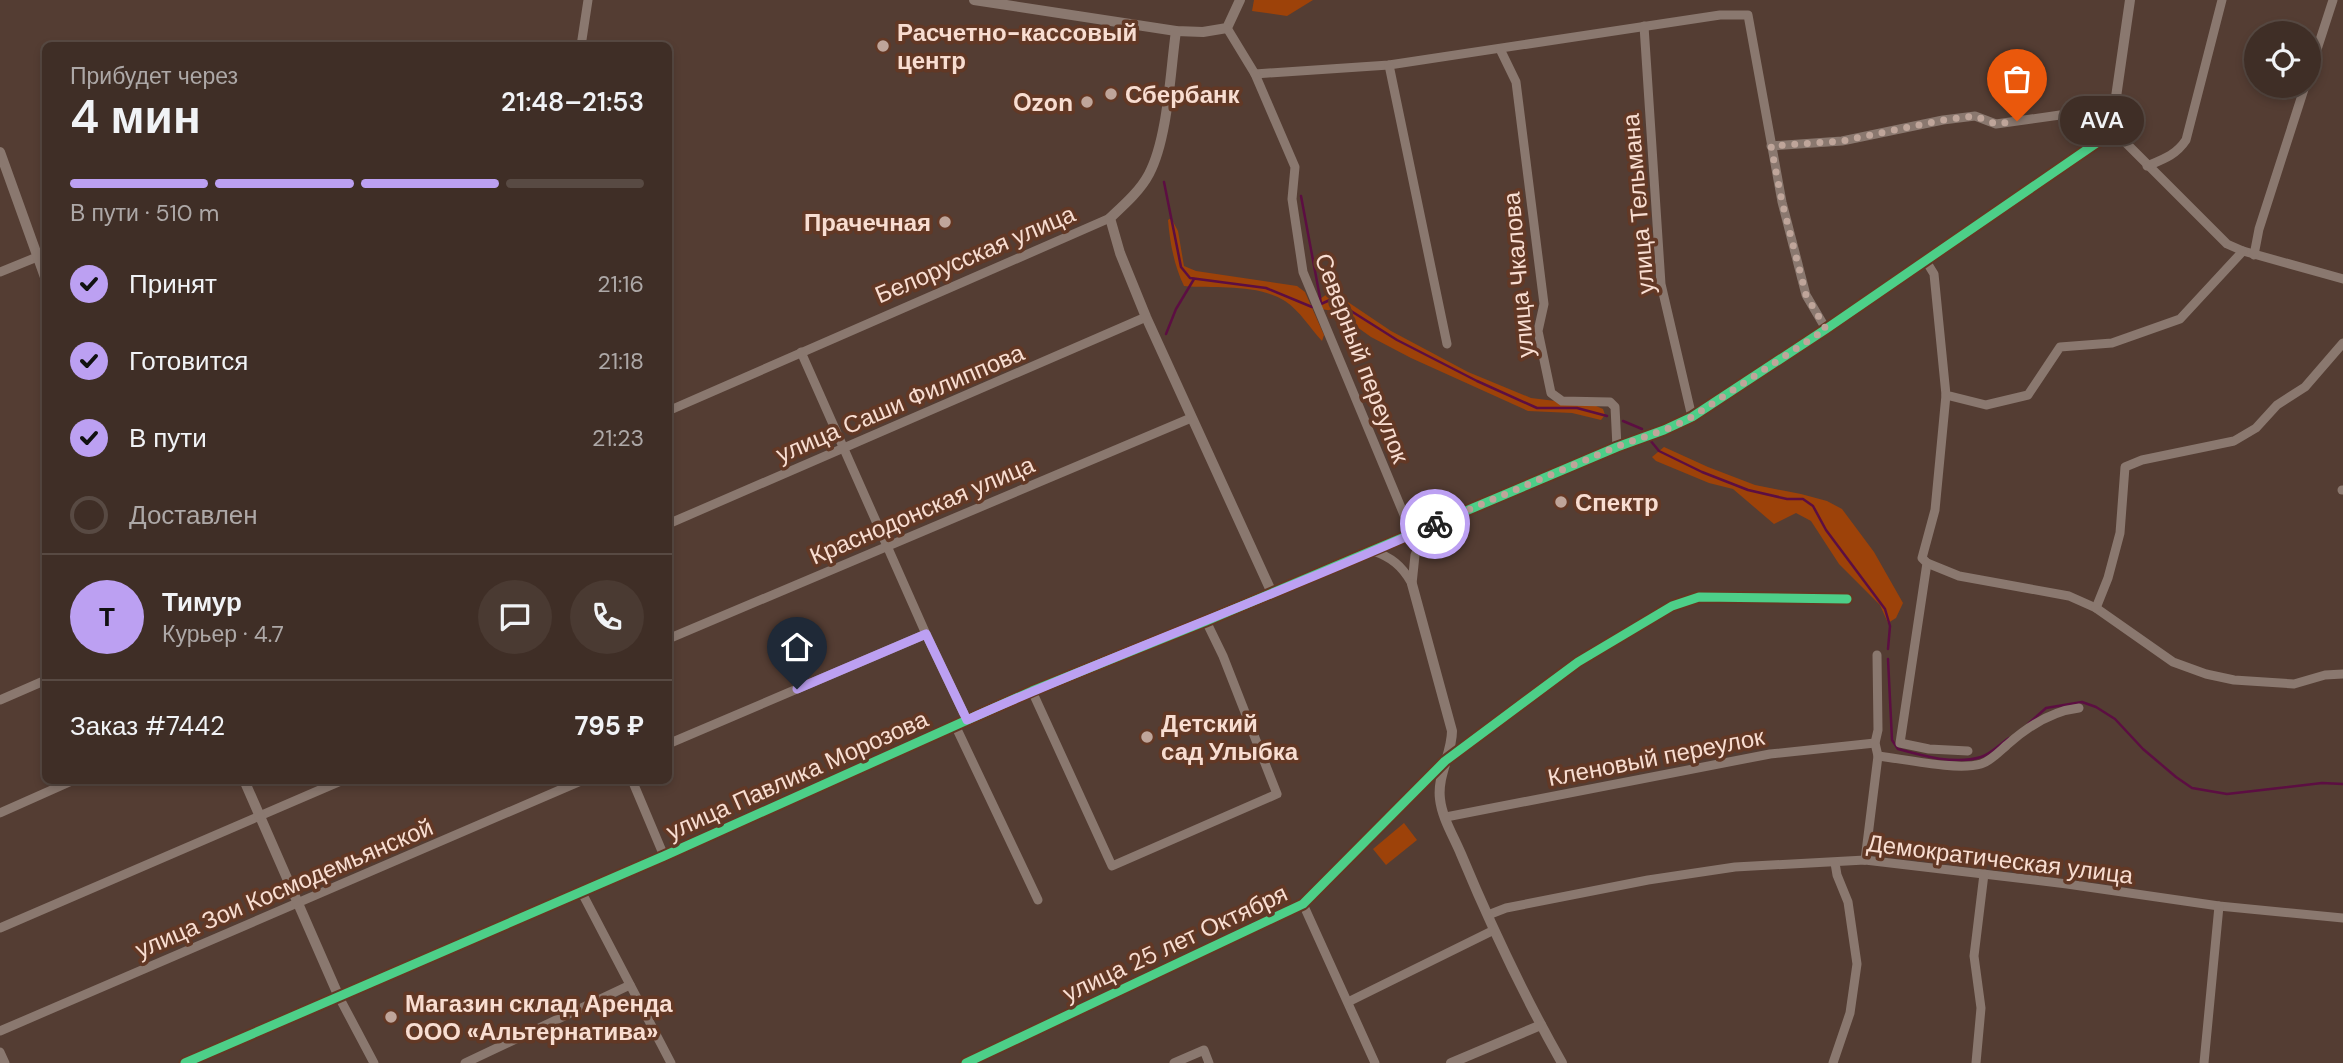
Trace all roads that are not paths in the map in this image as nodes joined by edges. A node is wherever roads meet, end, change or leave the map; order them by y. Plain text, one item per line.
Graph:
1 (588, 0) edge
2 (974, 0) edge
3 (1240, 0) edge
4 (2130, 0) edge
5 (2222, 0) edge
6 (2333, 0) edge
7 (1644, 26) junction
8 (1227, 28) junction
9 (1176, 32) junction
10 (2321, 37) edge
11 (582, 42) edge
12 (1500, 49) junction
13 (1389, 65) junction
14 (1255, 74) junction
15 (2301, 98) edge
16 (2113, 117) junction
17 (2114, 131) junction
18 (1771, 146) junction
19 (0, 152) edge
20 (2147, 166) junction
21 (1110, 218) junction
22 (2243, 251) junction
23 (2254, 255) junction
24 (37, 257) junction
25 (1926, 261) junction
26 (42, 270) edge
27 (0, 272) edge
28 (2343, 279) edge
29 (1146, 317) junction
30 (1826, 329) junction
31 (2343, 343) edge
32 (1447, 344) dead end
33 (801, 352) junction
34 (1946, 395) junction
35 (672, 409) edge
36 (1692, 417) junction
37 (1191, 418) junction
38 (1616, 447) junction
39 (844, 449) junction
40 (672, 522) edge
41 (1427, 528) junction
42 (1412, 534) junction
43 (887, 545) junction
44 (1373, 551) junction
45 (1927, 564) junction
46 (1412, 584) junction
47 (1272, 593) junction
48 (1847, 599) dead end
49 (2096, 608) junction
50 (1206, 621) junction
51 (926, 634) junction
52 (672, 637) edge
53 (1877, 655) dead end
54 (2343, 674) edge
55 (42, 682) edge
56 (1032, 691) junction
57 (0, 700) edge
58 (2079, 708) dead end
59 (967, 720) junction
60 (955, 725) junction
61 (672, 742) edge
62 (1875, 744) junction
63 (1968, 751) dead end
64 (1878, 756) junction
65 (1445, 761) junction
66 (65, 784) edge
67 (246, 784) edge
68 (333, 784) edge
69 (574, 784) edge
70 (634, 784) edge
71 (0, 813) edge
72 (260, 816) junction
73 (1446, 817) junction
74 (664, 856) junction
75 (1865, 860) junction
76 (1835, 863) junction
77 (1984, 874) junction
78 (581, 891) junction
79 (1038, 900) dead end
80 (297, 903) junction
81 (1303, 904) junction
82 (2219, 906) junction
83 (1488, 915) junction
84 (2343, 918) edge
85 (0, 928) edge
86 (1494, 930) junction
87 (630, 985) junction
88 (339, 997) junction
89 (1348, 1002) junction
90 (1541, 1026) junction
91 (0, 1031) edge
92 (0, 1052) edge
93 (5, 1063) edge
94 (185, 1063) edge
95 (374, 1063) edge
96 (465, 1063) edge
97 (671, 1063) edge
98 (966, 1063) edge
99 (1174, 1063) edge
100 (1209, 1063) edge
101 (1376, 1063) edge
102 (1451, 1063) edge
103 (1562, 1063) edge
104 (1833, 1063) edge
105 (1976, 1063) edge
106 (2204, 1063) edge

1 - 11 street
2 - 9 street
3 - 8 street
4 - 16 street
5 - 20 street
6 - 10 street
7 - 12 street
7 - 18 street
7 - 36 street, улица Тельмана
8 - 9 street
8 - 14 street, Северный переулок
9 - 21 street, Белорусская улица
12 - 13 street
12 - 38 street, улица Чкалова
13 - 14 street
13 - 32 street
14 - 42 street, Северный переулок
15 - 23 street
16 - 17 street
16 - 18 street
17 - 20 street
17 - 25 street, улица Павлика Морозова
18 - 30 street
19 - 24 street
20 - 22 street
21 - 29 street
21 - 33 street, Белорусская улица
22 - 23 street
22 - 34 street
23 - 28 street
24 - 26 street
24 - 27 street
25 - 30 street, улица Павлика Морозова
25 - 34 street
29 - 37 street
29 - 39 street, улица Саши Филиппова
30 - 36 street, улица Павлика Морозова
31 - 49 street
33 - 35 street, Белорусская улица
33 - 39 street
34 - 45 street
36 - 38 street, улица Павлика Морозова
37 - 43 street, Краснодонская улица
37 - 47 street
38 - 41 street, улица Павлика Морозова
39 - 40 street, улица Саши Филиппова
39 - 43 street
41 - 42 street, улица Павлика Морозова
41 - 46 street
42 - 44 street, улица Павлика Морозова
43 - 51 street
43 - 52 street, Краснодонская улица
44 - 46 street
44 - 47 street, улица Павлика Морозова
45 - 49 street
45 - 63 street
46 - 65 street
47 - 50 street, улица Павлика Морозова
48 - 65 street, улица 25 лет Октября
49 - 54 street
50 - 56 street, улица Павлика Морозова
50 - 56 street
51 - 59 street
51 - 61 street
53 - 62 street
55 - 57 street
56 - 59 street, улица Павлика Морозова
58 - 64 street
59 - 60 street, улица Павлика Морозова
60 - 74 street, улица Павлика Морозова
60 - 79 street
62 - 64 street
62 - 73 street, Кленовый переулок
64 - 75 street
65 - 73 street
65 - 81 street, улица 25 лет Октября
66 - 71 street
67 - 72 street
68 - 72 street
69 - 80 street, улица Зои Космодемьянской
70 - 74 street
72 - 80 street
72 - 85 street
73 - 83 street
74 - 78 street, улица Павлика Морозова
75 - 76 street, Демократическая улица
75 - 77 street, Демократическая улица
76 - 83 street, Демократическая улица
76 - 104 street
77 - 82 street, Демократическая улица
77 - 105 street
78 - 87 street
78 - 88 street, улица Павлика Морозова
80 - 88 street
80 - 91 street, улица Зои Космодемьянской
81 - 89 street
81 - 98 street, улица 25 лет Октября
82 - 84 street, Демократическая улица
82 - 106 street
83 - 86 street
86 - 89 street
86 - 90 street
87 - 96 street
87 - 97 street
88 - 94 street, улица Павлика Морозова
88 - 95 street
89 - 101 street
90 - 102 street
90 - 103 street
92 - 93 street
99 - 100 street

